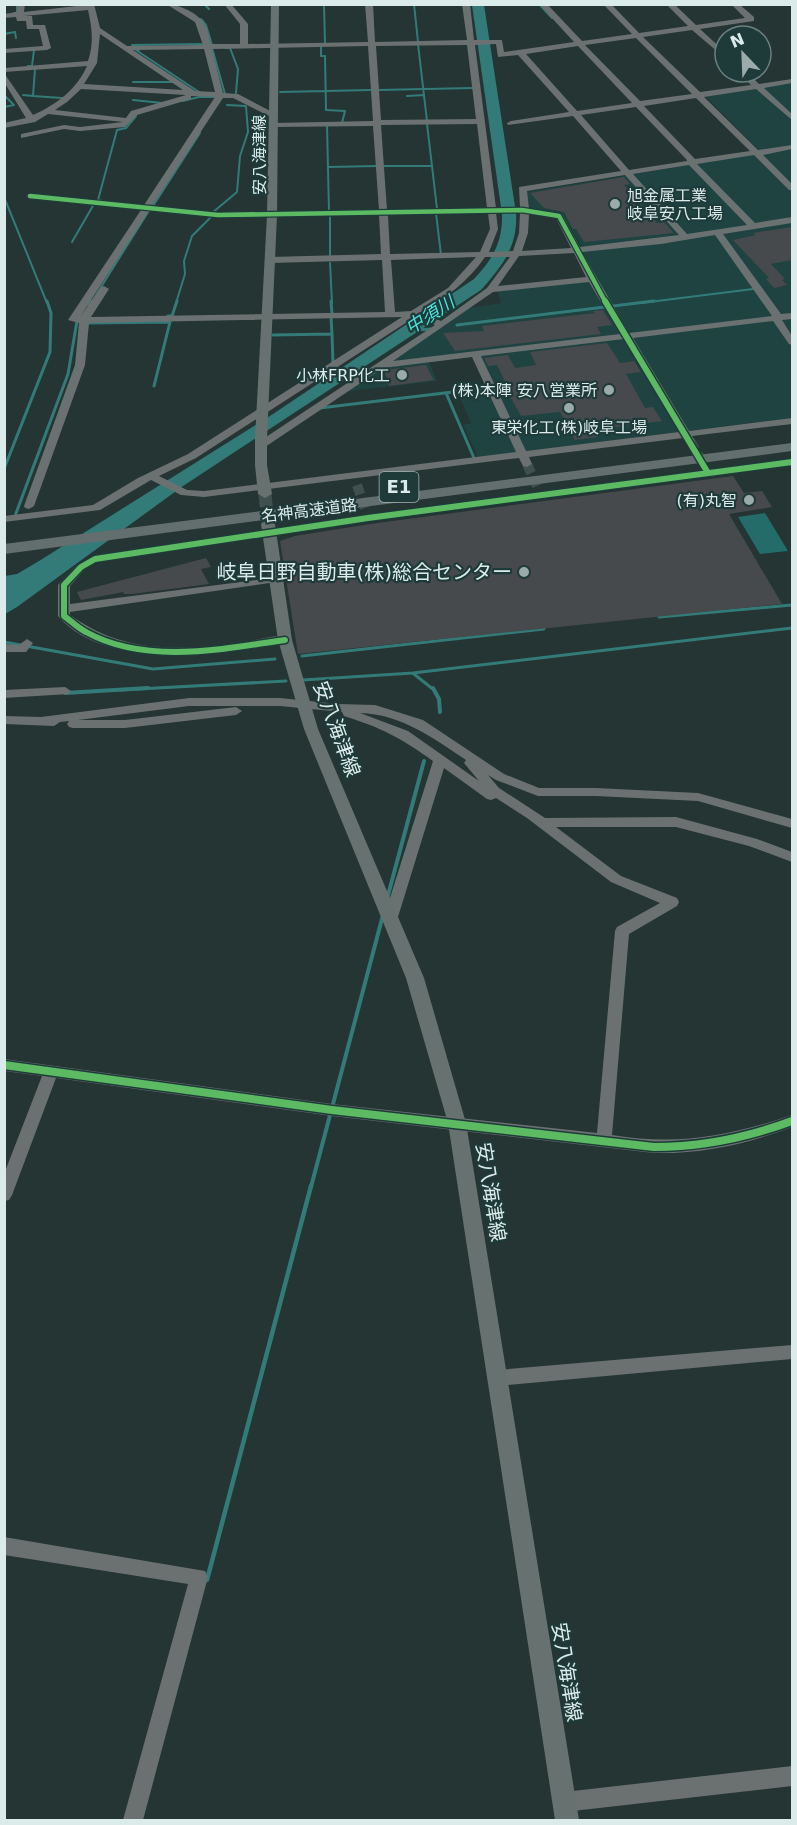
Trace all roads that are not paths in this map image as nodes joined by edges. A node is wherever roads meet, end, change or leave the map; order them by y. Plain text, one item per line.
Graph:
1 (21, 4) edge
2 (169, 4) edge
3 (227, 4) edge
4 (275, 4) edge
5 (369, 4) edge
6 (466, 4) edge
7 (542, 4) edge
8 (606, 4) edge
9 (669, 4) edge
10 (734, 4) edge
11 (90, 6) edge
12 (19, 14) junction
13 (4, 16) edge
14 (95, 28) junction
15 (694, 28) junction
16 (638, 35) junction
17 (473, 42) junction
18 (372, 44) junction
19 (581, 44) junction
20 (274, 45) junction
21 (713, 45) edge
22 (244, 46) junction
23 (208, 47) junction
24 (128, 48) junction
25 (35, 49) junction
26 (4, 51) edge
27 (520, 52) junction
28 (93, 63) junction
29 (34, 68) junction
30 (4, 70) edge
31 (4, 75) edge
32 (792, 81) edge
33 (756, 84) edge
34 (78, 86) junction
35 (758, 86) junction
36 (196, 95) junction
37 (699, 95) junction
38 (225, 96) junction
39 (638, 104) junction
40 (49, 112) junction
41 (575, 113) junction
42 (792, 118) edge
43 (273, 119) junction
44 (32, 120) junction
45 (128, 120) junction
46 (481, 121) junction
47 (377, 123) junction
48 (511, 123) dead end
49 (4, 126) edge
50 (24, 136) dead end
51 (792, 147) edge
52 (757, 152) junction
53 (692, 162) junction
54 (627, 172) junction
55 (792, 188) edge
56 (30, 196) dead end
57 (152, 208) junction
58 (495, 210) junction
59 (524, 210) junction
60 (384, 213) junction
61 (272, 215) junction
62 (792, 220) edge
63 (753, 226) junction
64 (718, 233) junction
65 (685, 237) junction
66 (579, 251) junction
67 (515, 255) junction
68 (484, 256) junction
69 (387, 258) junction
70 (270, 260) junction
71 (592, 279) junction
72 (490, 290) junction
73 (390, 314) junction
74 (415, 314) junction
75 (792, 316) edge
76 (267, 317) junction
77 (777, 318) junction
78 (84, 320) junction
79 (438, 324) dead end
80 (627, 337) junction
81 (792, 342) edge
82 (475, 354) junction
83 (377, 366) junction
84 (262, 412) junction
85 (792, 421) edge
86 (792, 436) edge
87 (688, 438) junction
88 (261, 442) junction
89 (792, 447) edge
90 (524, 460) junction
91 (792, 462) edge
92 (155, 478) junction
93 (265, 490) junction
94 (29, 506) dead end
95 (4, 519) edge
96 (268, 529) junction
97 (4, 537) edge
98 (4, 549) edge
99 (276, 579) junction
100 (63, 609) junction
101 (285, 640) junction
102 (27, 643) dead end
103 (4, 648) edge
104 (65, 691) dead end
105 (4, 694) edge
106 (303, 704) junction
107 (338, 708) junction
108 (4, 720) edge
109 (463, 754) junction
110 (440, 760) junction
111 (537, 819) junction
112 (792, 823) edge
113 (792, 857) edge
114 (391, 917) junction
115 (4, 1065) edge
116 (51, 1071) junction
117 (792, 1122) edge
118 (457, 1123) junction
119 (603, 1140) junction
120 (4, 1195) edge
121 (792, 1352) edge
122 (497, 1378) junction
123 (4, 1546) edge
124 (792, 1776) edge
125 (566, 1811) edge
126 (132, 1821) edge

1 - 12 street
2 - 23 street
3 - 22 street
4 - 20 main road, 安八海津線
5 - 18 street
6 - 17 street
7 - 19 street
8 - 16 street
9 - 15 street
10 - 15 street
11 - 12 street
11 - 14 street
12 - 13 street
12 - 25 street
14 - 24 street
14 - 28 street
15 - 16 street
15 - 21 street
16 - 19 street
16 - 37 street
17 - 18 street
17 - 27 street
17 - 46 street
18 - 20 street
18 - 47 street
19 - 27 street
19 - 39 street
20 - 22 street
20 - 43 main road, 安八海津線
22 - 23 street
23 - 24 street
23 - 38 street
24 - 36 street
25 - 26 street
25 - 29 street
27 - 41 street
28 - 29 street
28 - 34 street
29 - 30 street
31 - 44 street
32 - 35 street
33 - 35 street
34 - 36 street
34 - 40 street
35 - 37 street
35 - 42 street
36 - 38 street
36 - 45 street
37 - 39 street
37 - 52 street
38 - 43 street
38 - 57 street
39 - 41 street
39 - 53 street
40 - 44 street
40 - 45 street
41 - 48 street
41 - 54 street
43 - 47 street
43 - 61 main road, 安八海津線
44 - 49 street
45 - 50 street
46 - 47 street
46 - 58 street
47 - 60 street
51 - 52 street
52 - 53 street
52 - 55 street
53 - 54 street
53 - 63 street
54 - 59 street
54 - 65 street
56 - 57 street
57 - 61 street
57 - 78 street
58 - 59 street
58 - 60 street
58 - 68 street
59 - 66 street
59 - 67 street
60 - 61 street
60 - 69 street
61 - 70 main road, 安八海津線
62 - 63 street
63 - 64 street
64 - 65 street
64 - 77 street
65 - 66 street
66 - 67 street
66 - 71 street
67 - 68 street
67 - 72 street
68 - 69 street
68 - 74 street
69 - 70 street
69 - 73 street
70 - 76 main road, 安八海津線
71 - 72 street
71 - 80 street
72 - 83 street
73 - 74 street
73 - 76 street
74 - 79 street
74 - 84 street
75 - 77 street
76 - 78 street
76 - 84 main road, 安八海津線
77 - 80 street
77 - 81 street
78 - 94 street
80 - 82 street
80 - 87 street
82 - 83 street
82 - 90 street
83 - 88 street
84 - 88 main road, 安八海津線
84 - 92 street
85 - 87 street
86 - 97 highway, 名神高速道路 / E1
87 - 90 street
88 - 93 main road, 安八海津線
89 - 98 highway, 名神高速道路 / E1
90 - 93 street
91 - 96 street
92 - 93 street
92 - 95 street
96 - 99 main road, 安八海津線
96 - 100 street
99 - 100 street
99 - 101 main road, 安八海津線
100 - 101 street
101 - 106 main road, 安八海津線
102 - 103 street
104 - 105 street
106 - 107 street
106 - 108 street
106 - 114 main road, 安八海津線
107 - 109 street
107 - 110 street
109 - 111 street
109 - 112 street
110 - 111 street
110 - 114 street
111 - 113 street
111 - 119 street
114 - 118 main road, 安八海津線
115 - 116 street
116 - 118 street
116 - 120 street
117 - 119 street
118 - 119 street
118 - 122 main road, 安八海津線
121 - 122 street
122 - 125 main road, 安八海津線
123 - 126 street
124 - 125 street

